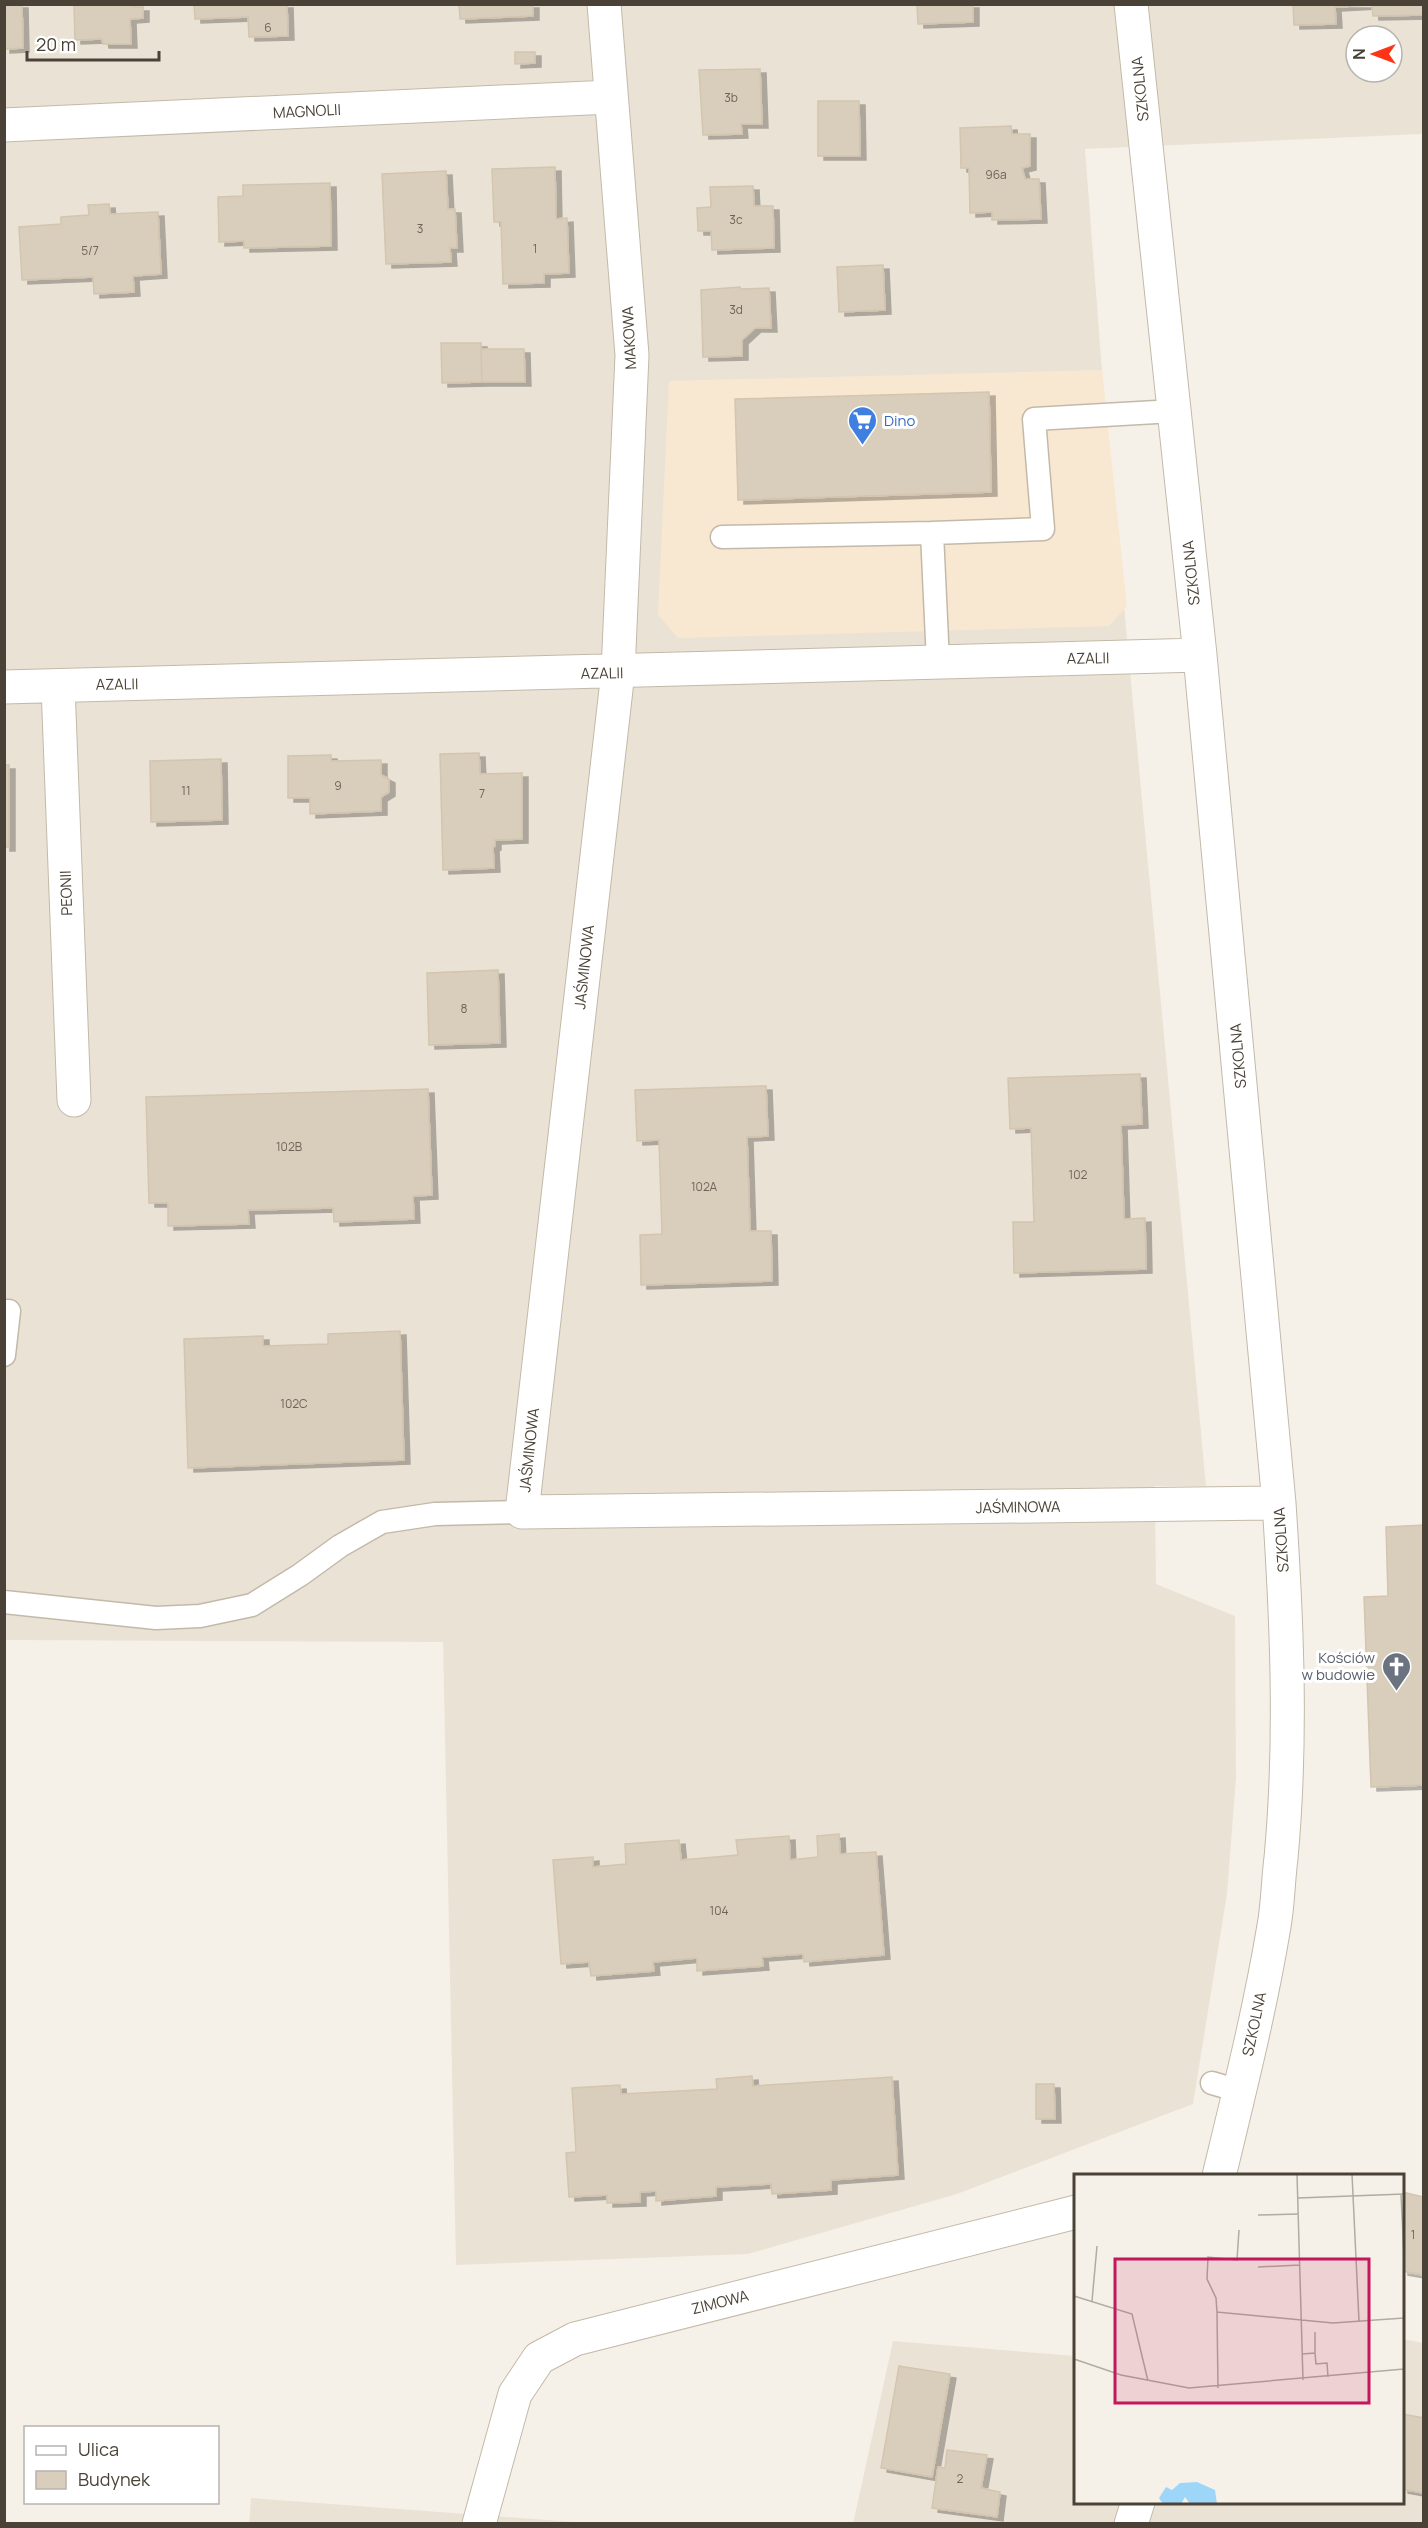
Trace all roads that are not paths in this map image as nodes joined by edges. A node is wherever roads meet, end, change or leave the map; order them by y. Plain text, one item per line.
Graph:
1 (604, 4) edge
2 (1131, 4) edge
3 (610, 98) junction
4 (4, 125) edge
5 (1174, 411) junction
6 (932, 533) junction
7 (722, 537) dead end
8 (1200, 655) junction
9 (938, 662) junction
10 (618, 672) junction
11 (58, 686) junction
12 (4, 687) edge
13 (74, 1100) dead end
14 (4, 1311) edge
15 (4, 1355) edge
16 (1279, 1503) junction
17 (522, 1512) junction
18 (4, 1602) edge
19 (1219, 2174) edge
20 (1074, 2213) edge
21 (1137, 2504) edge
22 (479, 2523) edge
23 (1131, 2523) edge

1 - 3 street, MAKOWA
2 - 5 street, SZKOLNA
3 - 4 street, MAGNOLII
3 - 10 street, MAKOWA
5 - 6 lane
5 - 8 street, SZKOLNA
6 - 7 lane
6 - 9 lane
8 - 9 street, AZALII
8 - 16 street, SZKOLNA
9 - 10 street, AZALII
10 - 11 street, AZALII
10 - 17 street, JAŚMINOWA
11 - 12 street, AZALII
11 - 13 street, PEONII
14 - 15 lane
16 - 17 street, JAŚMINOWA
16 - 19 street, SZKOLNA
17 - 18 lane
20 - 22 street, ZIMOWA
21 - 23 street

